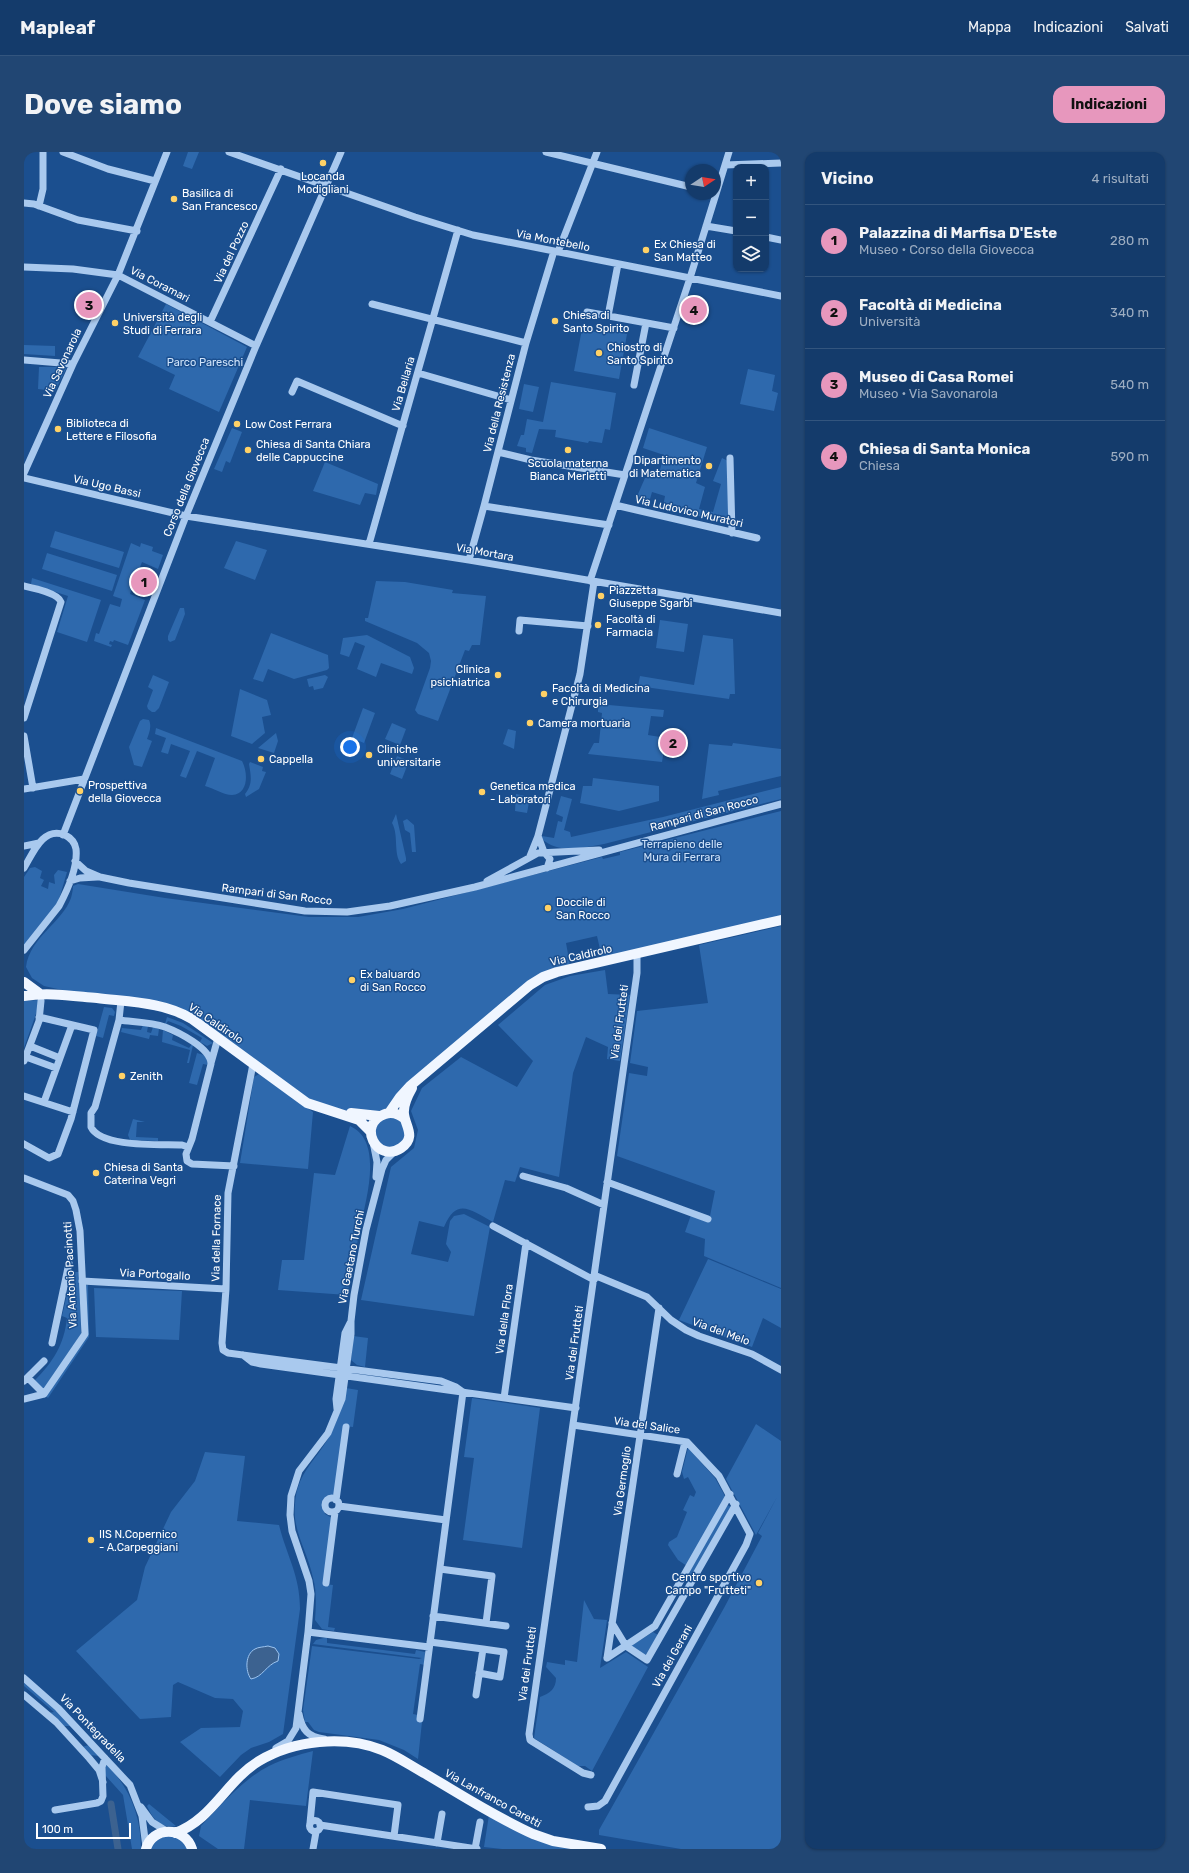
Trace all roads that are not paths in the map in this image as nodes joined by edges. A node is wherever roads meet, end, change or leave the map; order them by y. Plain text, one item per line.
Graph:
1 (43, 152) edge
2 (63, 152) edge
3 (167, 152) edge
4 (229, 152) edge
5 (341, 152) edge
6 (546, 152) edge
7 (597, 152) edge
8 (728, 152) edge
9 (593, 163) junction
10 (781, 163) edge
11 (725, 165) junction
12 (281, 169) junction
13 (721, 177) edge
14 (155, 181) junction
15 (326, 185) junction
16 (685, 186) edge
17 (714, 200) edge
18 (24, 203) edge
19 (39, 206) junction
20 (706, 226) junction
21 (458, 230) junction
22 (733, 230) edge
23 (137, 231) junction
24 (769, 238) edge
25 (781, 240) edge
26 (556, 252) junction
27 (618, 264) junction
28 (24, 267) edge
29 (118, 275) junction
30 (690, 278) junction
31 (781, 296) edge
32 (372, 304) dead end
33 (587, 312) dead end
34 (608, 316) junction
35 (433, 319) junction
36 (210, 322) junction
37 (646, 323) junction
38 (674, 328) junction
39 (526, 343) junction
40 (256, 346) junction
41 (24, 360) edge
42 (73, 364) junction
43 (418, 373) junction
44 (634, 385) dead end
45 (292, 392) dead end
46 (511, 400) junction
47 (403, 426) junction
48 (498, 452) junction
49 (730, 458) dead end
50 (24, 473) edge
51 (625, 475) junction
52 (24, 478) edge
53 (615, 505) junction
54 (484, 506) junction
55 (186, 516) junction
56 (609, 526) junction
57 (732, 533) junction
58 (757, 538) dead end
59 (369, 544) junction
60 (469, 560) junction
61 (592, 581) junction
62 (24, 586) edge
63 (781, 613) edge
64 (588, 626) junction
65 (519, 630) dead end
66 (24, 718) edge
67 (24, 736) edge
68 (84, 779) junction
69 (33, 788) junction
70 (24, 789) edge
71 (781, 804) edge
72 (63, 835) junction
73 (538, 836) junction
74 (39, 843) junction
75 (24, 846) edge
76 (609, 850) junction
77 (544, 852) junction
78 (24, 855) edge
79 (530, 856) junction
80 (75, 861) junction
81 (25, 866) edge
82 (547, 868) junction
83 (536, 871) junction
84 (100, 877) junction
85 (70, 881) junction
86 (475, 887) junction
87 (781, 920) edge
88 (24, 950) edge
89 (637, 954) junction
90 (24, 982) edge
91 (24, 996) edge
92 (40, 997) junction
93 (121, 1001) junction
94 (39, 1017) junction
95 (119, 1020) junction
96 (72, 1025) junction
97 (218, 1038) junction
98 (30, 1046) junction
99 (204, 1051) junction
100 (60, 1058) junction
101 (25, 1059) edge
102 (211, 1064) junction
103 (253, 1064) junction
104 (56, 1068) junction
105 (419, 1078) junction
106 (24, 1096) edge
107 (44, 1102) junction
108 (73, 1112) junction
109 (339, 1113) junction
110 (384, 1114) junction
111 (405, 1120) junction
112 (372, 1136) junction
113 (176, 1144) junction
114 (25, 1147) edge
115 (188, 1147) junction
116 (395, 1151) junction
117 (186, 1154) junction
118 (234, 1166) junction
119 (523, 1176) dead end
120 (24, 1178) edge
121 (607, 1182) junction
122 (374, 1198) junction
123 (604, 1205) junction
124 (708, 1219) dead end
125 (493, 1226) dead end
126 (526, 1244) junction
127 (82, 1268) junction
128 (594, 1277) junction
129 (82, 1281) junction
130 (226, 1288) junction
131 (659, 1308) junction
132 (52, 1343) dead end
133 (44, 1361) dead end
134 (274, 1362) junction
135 (343, 1367) junction
136 (781, 1370) edge
137 (342, 1375) junction
138 (400, 1379) junction
139 (26, 1380) edge
140 (463, 1392) junction
141 (44, 1394) junction
142 (504, 1398) junction
143 (24, 1399) edge
144 (576, 1408) junction
145 (573, 1425) junction
146 (346, 1427) dead end
147 (639, 1435) junction
148 (685, 1442) junction
149 (677, 1474) dead end
150 (730, 1494) junction
151 (338, 1503) junction
152 (736, 1504) junction
153 (335, 1512) junction
154 (446, 1520) junction
155 (440, 1568) junction
156 (683, 1577) junction
157 (691, 1582) junction
158 (326, 1583) dead end
159 (671, 1599) junction
160 (679, 1604) junction
161 (433, 1616) junction
162 (612, 1622) junction
163 (486, 1623) junction
164 (657, 1623) junction
165 (506, 1626) dead end
166 (665, 1629) junction
167 (308, 1632) junction
168 (430, 1645) junction
169 (626, 1646) junction
170 (483, 1649) junction
171 (479, 1673) junction
172 (24, 1678) edge
173 (24, 1695) edge
174 (476, 1695) dead end
175 (299, 1704) junction
176 (420, 1719) dead end
177 (302, 1726) junction
178 (294, 1732) junction
179 (348, 1742) junction
180 (302, 1748) junction
181 (89, 1758) junction
182 (105, 1758) junction
183 (402, 1760) junction
184 (591, 1775) dead end
185 (238, 1777) junction
186 (102, 1782) junction
187 (218, 1799) junction
188 (137, 1801) junction
189 (588, 1807) dead end
190 (55, 1810) dead end
191 (442, 1814) dead end
192 (199, 1821) junction
193 (480, 1822) dead end
194 (318, 1829) junction
195 (172, 1832) junction
196 (394, 1836) junction
197 (437, 1843) junction
198 (191, 1847) edge
199 (146, 1848) edge
200 (460, 1848) edge
201 (313, 1849) edge
202 (476, 1849) edge
203 (601, 1849) edge

1 - 19 street
2 - 14 street
3 - 14 street, Via Savonarola
4 - 12 street, Via Montebello
5 - 15 street, Corso della Giovecca
6 - 9 street
7 - 9 street, Via della Resistenza
8 - 11 street
9 - 16 street
9 - 26 street, Via della Resistenza
10 - 11 street
11 - 13 street
12 - 15 street, Via Montebello
12 - 36 street, Via del Pozzo
14 - 23 street, Via Savonarola
15 - 21 street, Via Montebello
15 - 40 street, Corso della Giovecca
17 - 20 street
18 - 19 street
19 - 23 street
20 - 22 street
20 - 30 street
21 - 26 street, Via Montebello
21 - 35 street, Via Bellaria
23 - 29 street, Via Savonarola
24 - 25 street
26 - 27 street, Via Montebello
26 - 39 street, Via della Resistenza
27 - 30 street, Via Montebello
27 - 34 street
28 - 29 street, Via Coramari
29 - 36 street, Via Coramari
29 - 42 street, Via Savonarola
30 - 31 street, Via Montebello
30 - 38 street
32 - 35 street
33 - 34 street
34 - 37 street
35 - 39 street
35 - 43 street, Via Bellaria
36 - 40 street, Via Coramari
37 - 38 street
37 - 44 street
38 - 51 street
39 - 46 street, Via della Resistenza
40 - 55 street, Corso della Giovecca
41 - 42 street
42 - 50 street, Via Savonarola
43 - 46 street
43 - 47 street, Via Bellaria
45 - 47 street
46 - 48 street, Via della Resistenza
47 - 59 street, Via Bellaria
48 - 51 street
48 - 54 street, Via della Resistenza
49 - 57 street
51 - 53 street
52 - 55 street, Via Ugo Bassi
53 - 56 street
53 - 57 street, Via Ludovico Muratori
54 - 56 street
54 - 60 street, Via della Resistenza
55 - 59 street, Via Mortara
55 - 68 street, Corso della Giovecca
56 - 61 street
57 - 58 street, Via Ludovico Muratori
59 - 60 street, Via Mortara
60 - 61 street, Via Mortara
61 - 63 street, Via Mortara
61 - 64 street
62 - 66 street
64 - 65 street
64 - 73 street
67 - 69 street
68 - 69 street
68 - 72 street, Corso della Giovecca
69 - 70 street
71 - 76 street, Rampari di San Rocco
72 - 74 street
72 - 80 street
73 - 77 street
73 - 79 street
74 - 75 street
74 - 81 street
76 - 77 street, Rampari di San Rocco
76 - 82 street, Rampari di San Rocco
77 - 79 street, Rampari di San Rocco
77 - 82 street
78 - 81 street
79 - 83 street
79 - 86 street, Rampari di San Rocco
80 - 84 street, Rampari di San Rocco
80 - 85 street
82 - 83 street, Rampari di San Rocco
83 - 86 street, Rampari di San Rocco
84 - 85 street, Rampari di San Rocco
84 - 86 street, Rampari di San Rocco
85 - 88 street
87 - 89 main road, Via Caldirolo
89 - 105 main road, Via Caldirolo
89 - 121 street, Via dei Frutteti
90 - 92 main road
91 - 92 main road, Via Caldirolo
92 - 93 main road, Via Caldirolo
92 - 94 street
93 - 95 street
93 - 97 main road, Via Caldirolo
94 - 96 street
94 - 98 street
95 - 99 street
95 - 113 street
96 - 100 street
96 - 108 street
97 - 99 street
97 - 102 street
97 - 103 main road, Via Caldirolo
98 - 100 street
98 - 101 street
99 - 102 street
100 - 104 street
101 - 104 street
102 - 115 street
103 - 109 main road, Via Caldirolo
103 - 118 street, Via della Fornace
104 - 107 street
105 - 110 main road, Via Caldirolo
105 - 111 main road, Via Caldirolo
106 - 107 street
107 - 108 street
108 - 114 street
109 - 110 main road, Via Caldirolo
109 - 112 main road, Via Caldirolo
110 - 111 main road, Via Caldirolo
110 - 112 main road, Via Caldirolo
111 - 116 main road, Via Caldirolo
112 - 116 main road, Via Caldirolo
112 - 122 street, Via Gaetano Turchi
113 - 115 street
113 - 117 street
115 - 117 street
116 - 122 street, Via Gaetano Turchi
117 - 118 street
118 - 130 street, Via della Fornace
119 - 123 street
120 - 127 street, Via Antonio Pacinotti
121 - 123 street, Via dei Frutteti
121 - 124 street
122 - 135 street, Via Gaetano Turchi
123 - 128 street, Via dei Frutteti
125 - 126 street, Via del Melo
126 - 128 street, Via del Melo
126 - 142 street, Via della Flora
127 - 129 street, Via Antonio Pacinotti
127 - 132 street, Via Antonio Pacinotti
128 - 131 street, Via del Melo
128 - 144 street, Via dei Frutteti
129 - 130 street, Via Portogallo
129 - 141 street, Via Antonio Pacinotti
130 - 134 street, Via della Fornace
131 - 136 street, Via del Melo
131 - 147 street, Via Germoglio
133 - 139 street
134 - 135 street
134 - 137 street
135 - 137 street, Via Gaetano Turchi
135 - 138 street
137 - 138 street
137 - 167 street, Via Gaetano Turchi
138 - 140 street
139 - 141 street
140 - 142 street
140 - 154 street
141 - 143 street
142 - 144 street
144 - 145 street, Via dei Frutteti
145 - 147 street, Via del Salice
145 - 184 street, Via dei Frutteti
146 - 151 street
147 - 148 street, Via del Salice
147 - 162 street, Via Germoglio
148 - 149 street
148 - 150 street, Via del Salice
150 - 152 street, Via del Salice
150 - 156 street
151 - 153 street
151 - 153 street
151 - 154 street
152 - 157 street
152 - 189 street, Via dei Gerani
153 - 158 street
154 - 155 street
155 - 161 street
155 - 163 street
156 - 157 street
156 - 159 street
157 - 160 street
159 - 160 street
159 - 164 street
160 - 166 street
161 - 163 street
161 - 168 street
162 - 169 street
162 - 169 street, Via Germoglio
163 - 165 street
164 - 166 street
164 - 169 street
166 - 169 street
167 - 168 street
167 - 175 street, Via Gaetano Turchi
168 - 170 street
168 - 176 street
170 - 171 street
170 - 171 street
171 - 174 street
172 - 182 street, Via Pontegradella
173 - 181 street
175 - 177 street
175 - 178 street
177 - 179 street
177 - 180 street
178 - 180 street
178 - 185 street
179 - 180 main road, Via Lanfranco Caretti
179 - 183 main road, Via Lanfranco Caretti
180 - 183 main road, Via Lanfranco Caretti
180 - 185 main road, Via Lanfranco Caretti
180 - 187 main road, Via Lanfranco Caretti
181 - 182 street
181 - 186 street
182 - 186 street
182 - 188 street, Via Pontegradella
183 - 203 main road, Via Lanfranco Caretti
185 - 187 main road, Via Lanfranco Caretti
186 - 190 street
187 - 192 main road, Via Lanfranco Caretti
188 - 195 street, Via Pontegradella
188 - 199 street, Via Pontegradella
191 - 197 street
192 - 195 main road, Via Lanfranco Caretti
192 - 198 main road, Via Lanfranco Caretti
193 - 202 street
194 - 196 street
194 - 196 street
194 - 201 street
195 - 198 main road, Via Pontegradella
195 - 199 main road, Via Pontegradella
196 - 197 street
197 - 200 street
200 - 202 street

